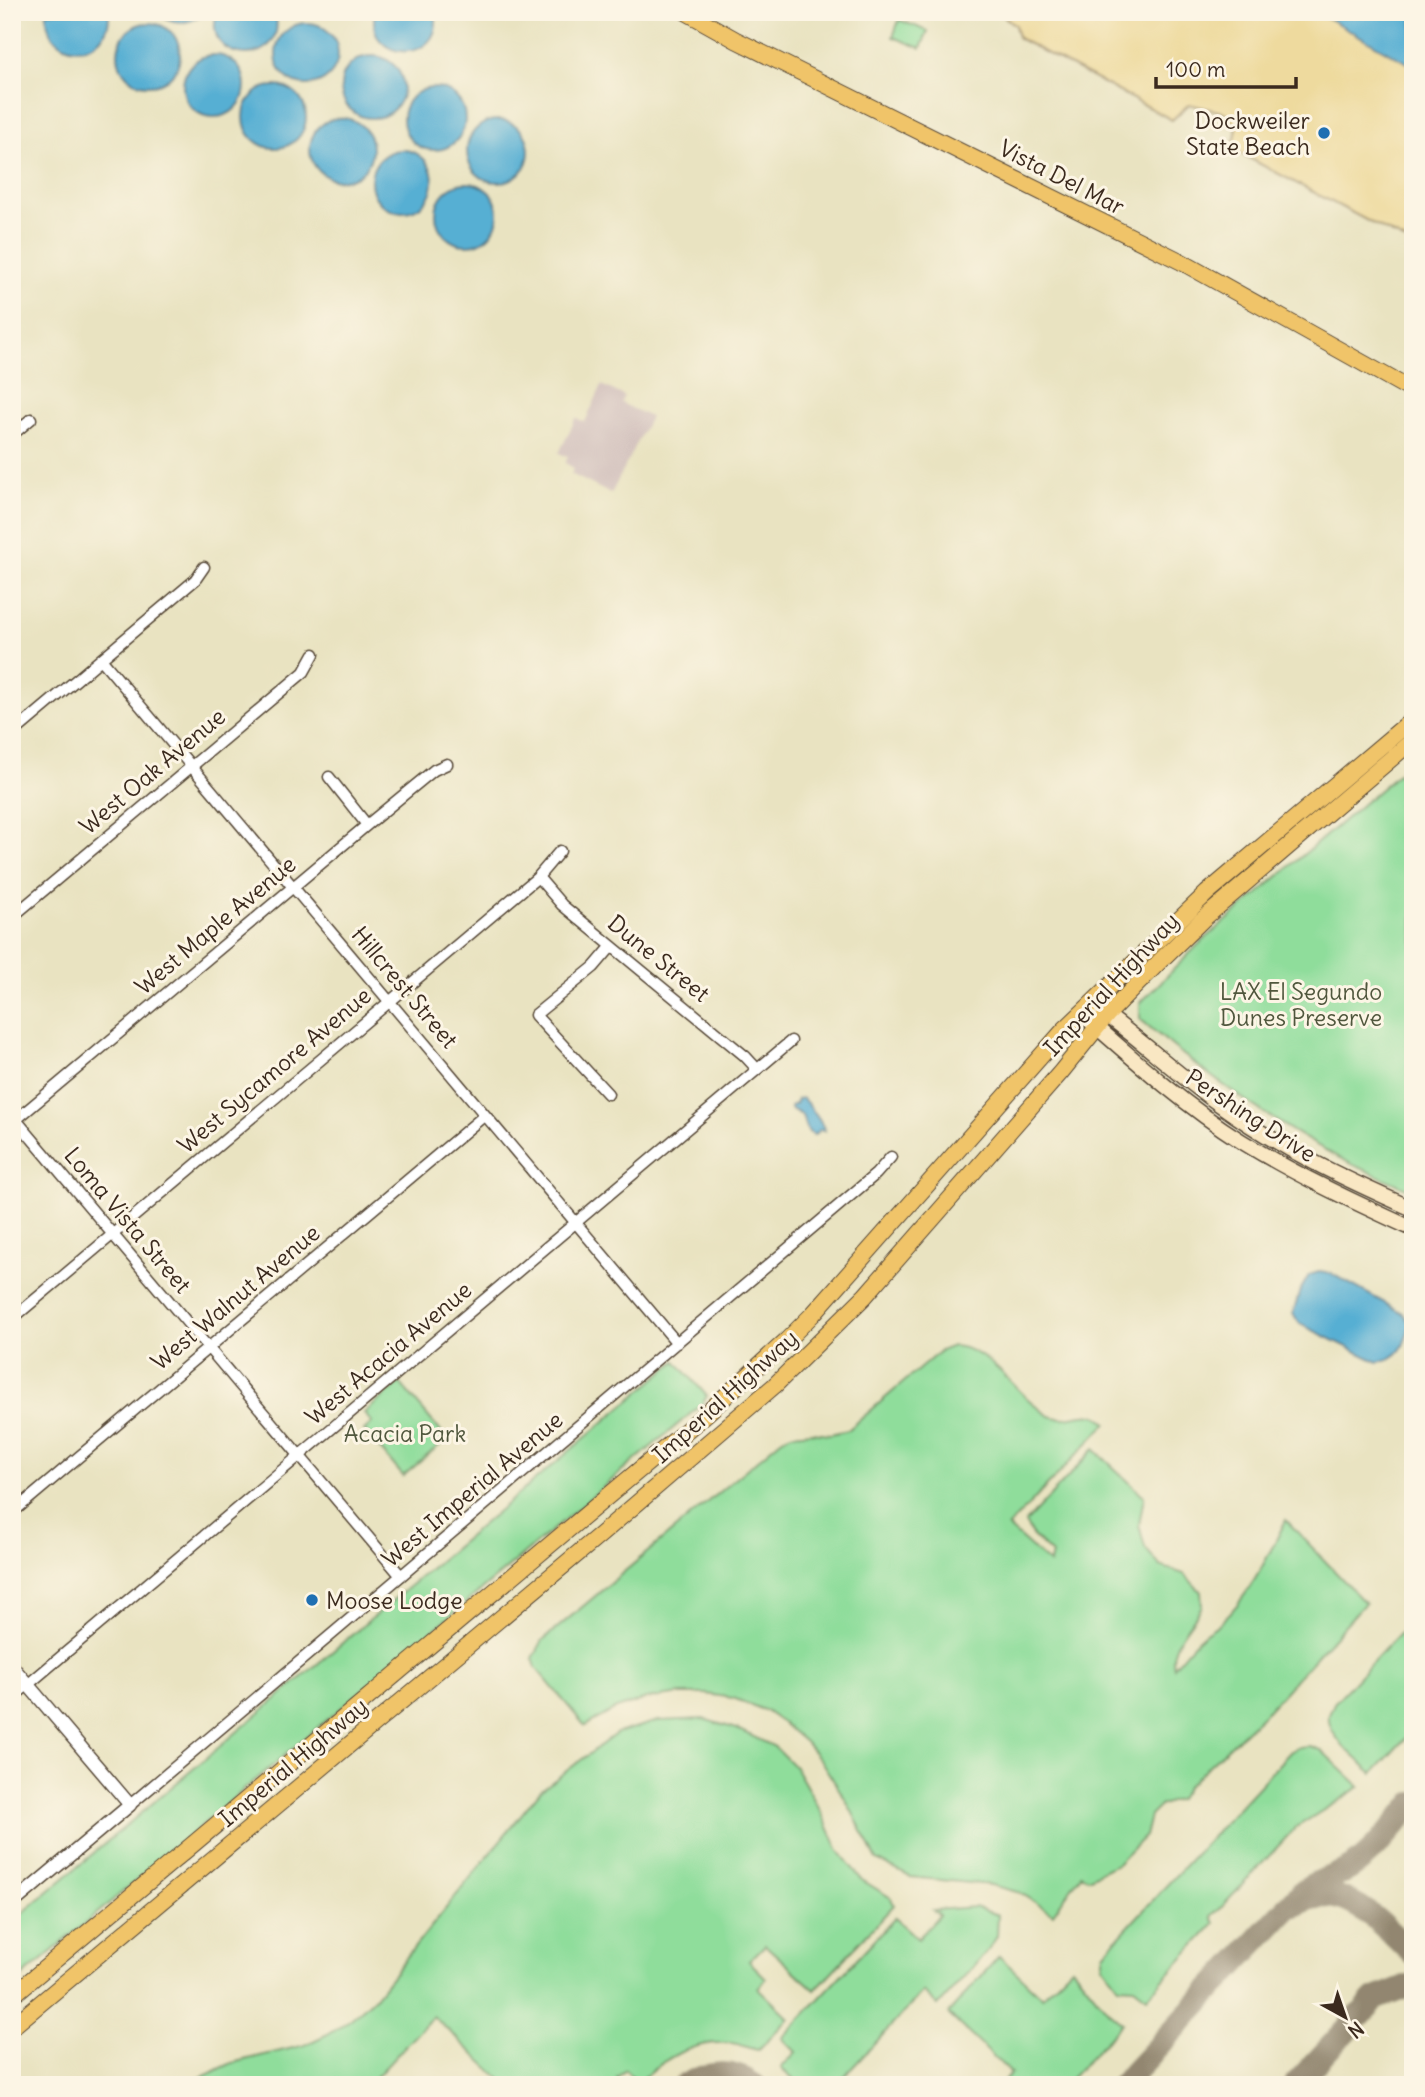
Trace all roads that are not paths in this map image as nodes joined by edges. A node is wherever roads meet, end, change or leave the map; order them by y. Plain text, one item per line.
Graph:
1 (686, 12) edge
2 (1413, 391) edge
3 (31, 419) dead end
4 (12, 435) edge
5 (204, 567) dead end
6 (314, 654) dead end
7 (101, 659) junction
8 (1413, 719) edge
9 (12, 734) edge
10 (1413, 740) edge
11 (447, 764) dead end
12 (191, 766) junction
13 (329, 777) dead end
14 (367, 825) junction
15 (560, 851) dead end
16 (538, 877) junction
17 (293, 887) junction
18 (12, 917) edge
19 (611, 947) junction
20 (389, 1001) junction
21 (1087, 1009) junction
22 (1102, 1021) junction
23 (791, 1041) dead end
24 (757, 1069) junction
25 (608, 1094) dead end
26 (485, 1115) junction
27 (14, 1120) edge
28 (891, 1157) dead end
29 (1413, 1209) edge
30 (576, 1222) junction
31 (1413, 1229) edge
32 (112, 1234) junction
33 (12, 1319) edge
34 (677, 1343) junction
35 (208, 1347) junction
36 (718, 1403) junction
37 (299, 1456) junction
38 (689, 1459) junction
39 (12, 1513) edge
40 (401, 1576) junction
41 (12, 1666) edge
42 (28, 1685) junction
43 (12, 1698) edge
44 (130, 1805) junction
45 (12, 1904) edge
46 (12, 1996) edge
47 (12, 2027) edge

1 - 2 main road, Vista Del Mar
3 - 4 street
5 - 7 street
6 - 12 street, West Oak Avenue
7 - 9 street
7 - 12 street, Hillcrest Street
8 - 21 main road, Imperial Highway
10 - 22 main road, Imperial Highway
11 - 14 street, West Maple Avenue
12 - 17 street, Hillcrest Street
12 - 18 street, West Oak Avenue
13 - 14 street
14 - 17 street, West Maple Avenue
15 - 16 street, West Sycamore Avenue
16 - 19 street, Dune Street
16 - 20 street, West Sycamore Avenue
17 - 20 street, Hillcrest Street
17 - 27 street, West Maple Avenue
19 - 24 street, Dune Street
19 - 25 street
20 - 26 street, Hillcrest Street
20 - 32 street, West Sycamore Avenue
21 - 22 main road, Pershing Drive
21 - 36 main road, Imperial Highway
22 - 29 main road, Pershing Drive
22 - 31 main road, Pershing Drive
22 - 38 main road, Imperial Highway
23 - 24 street, West Acacia Avenue
24 - 30 street, West Acacia Avenue
26 - 30 street, Hillcrest Street
26 - 35 street, West Walnut Avenue
27 - 32 street, Loma Vista Street
28 - 34 street, West Imperial Avenue
30 - 34 street, Hillcrest Street
30 - 37 street, West Acacia Avenue
32 - 33 street, West Sycamore Avenue
32 - 35 street, Loma Vista Street
34 - 40 street, West Imperial Avenue
35 - 37 street, Loma Vista Street
35 - 39 street, West Walnut Avenue
36 - 38 main road
36 - 46 main road, Imperial Highway
37 - 40 street, Loma Vista Street
37 - 42 street, West Acacia Avenue
38 - 47 main road, Imperial Highway
40 - 44 street, West Imperial Avenue
41 - 42 street
42 - 43 street, West Acacia Avenue
42 - 44 street
44 - 45 street, West Imperial Avenue

